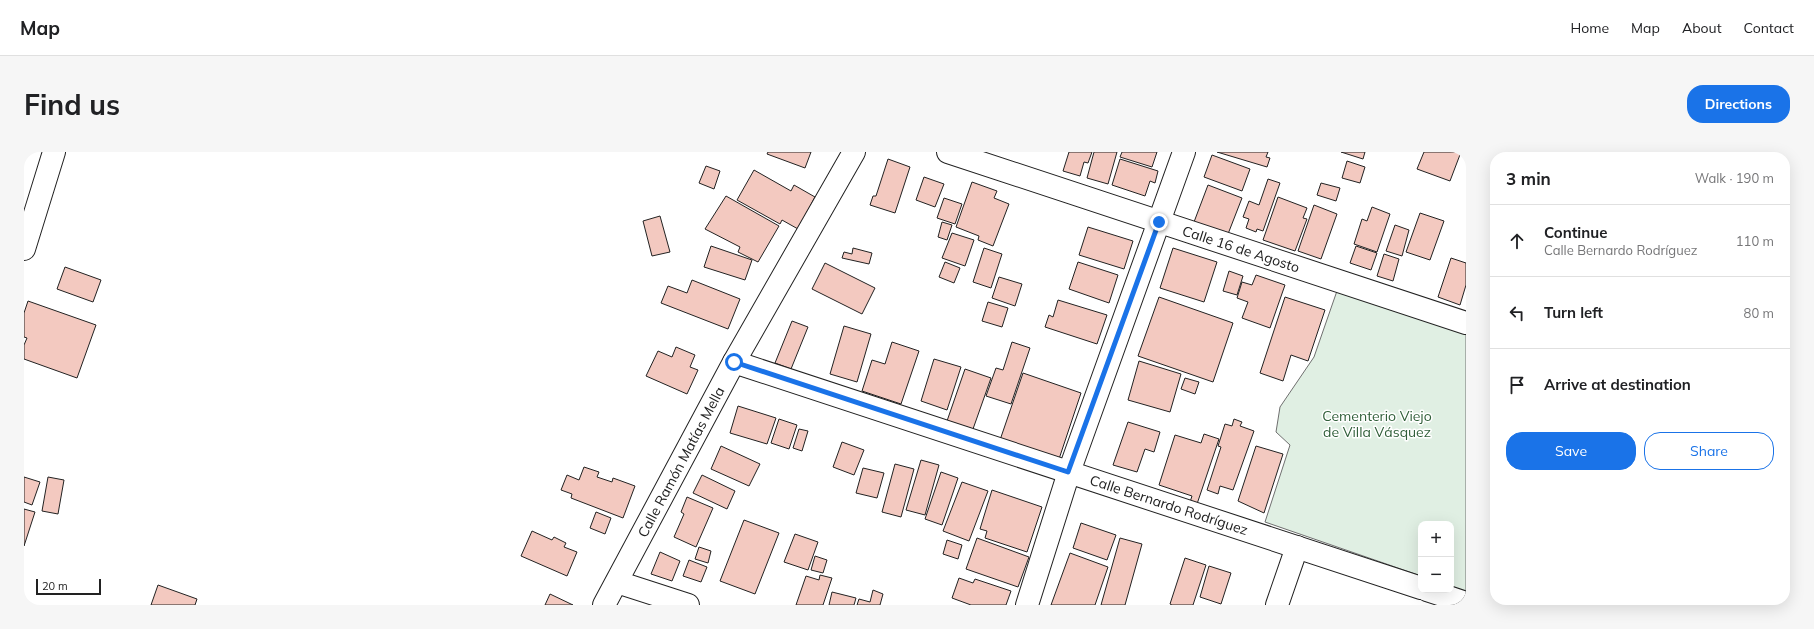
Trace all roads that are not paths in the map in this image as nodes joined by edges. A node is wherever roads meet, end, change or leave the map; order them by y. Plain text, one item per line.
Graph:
1 (54, 152) edge
2 (854, 152) edge
3 (948, 152) edge
4 (1184, 152) edge
5 (1159, 222) junction
6 (24, 249) edge
7 (1466, 323) edge
8 (734, 362) junction
9 (1068, 472) junction
10 (1297, 547) junction
11 (617, 582) junction
12 (1418, 587) edge
13 (1436, 593) edge
14 (1466, 603) edge
15 (604, 605) edge
16 (688, 605) edge
17 (1028, 605) edge
18 (1277, 605) edge

1 - 6 street
2 - 8 street, Calle Ramón Matías Mella
3 - 5 street, Calle 16 de Agosto
4 - 5 street
5 - 7 street, Calle 16 de Agosto
5 - 9 street
8 - 9 street, Calle Bernardo Rodríguez
8 - 11 street, Calle Ramón Matías Mella
9 - 10 street, Calle Bernardo Rodríguez
9 - 17 street
10 - 12 street, Calle Bernardo Rodríguez
10 - 18 street
11 - 15 street, Calle Ramón Matías Mella
11 - 16 street
13 - 14 street

